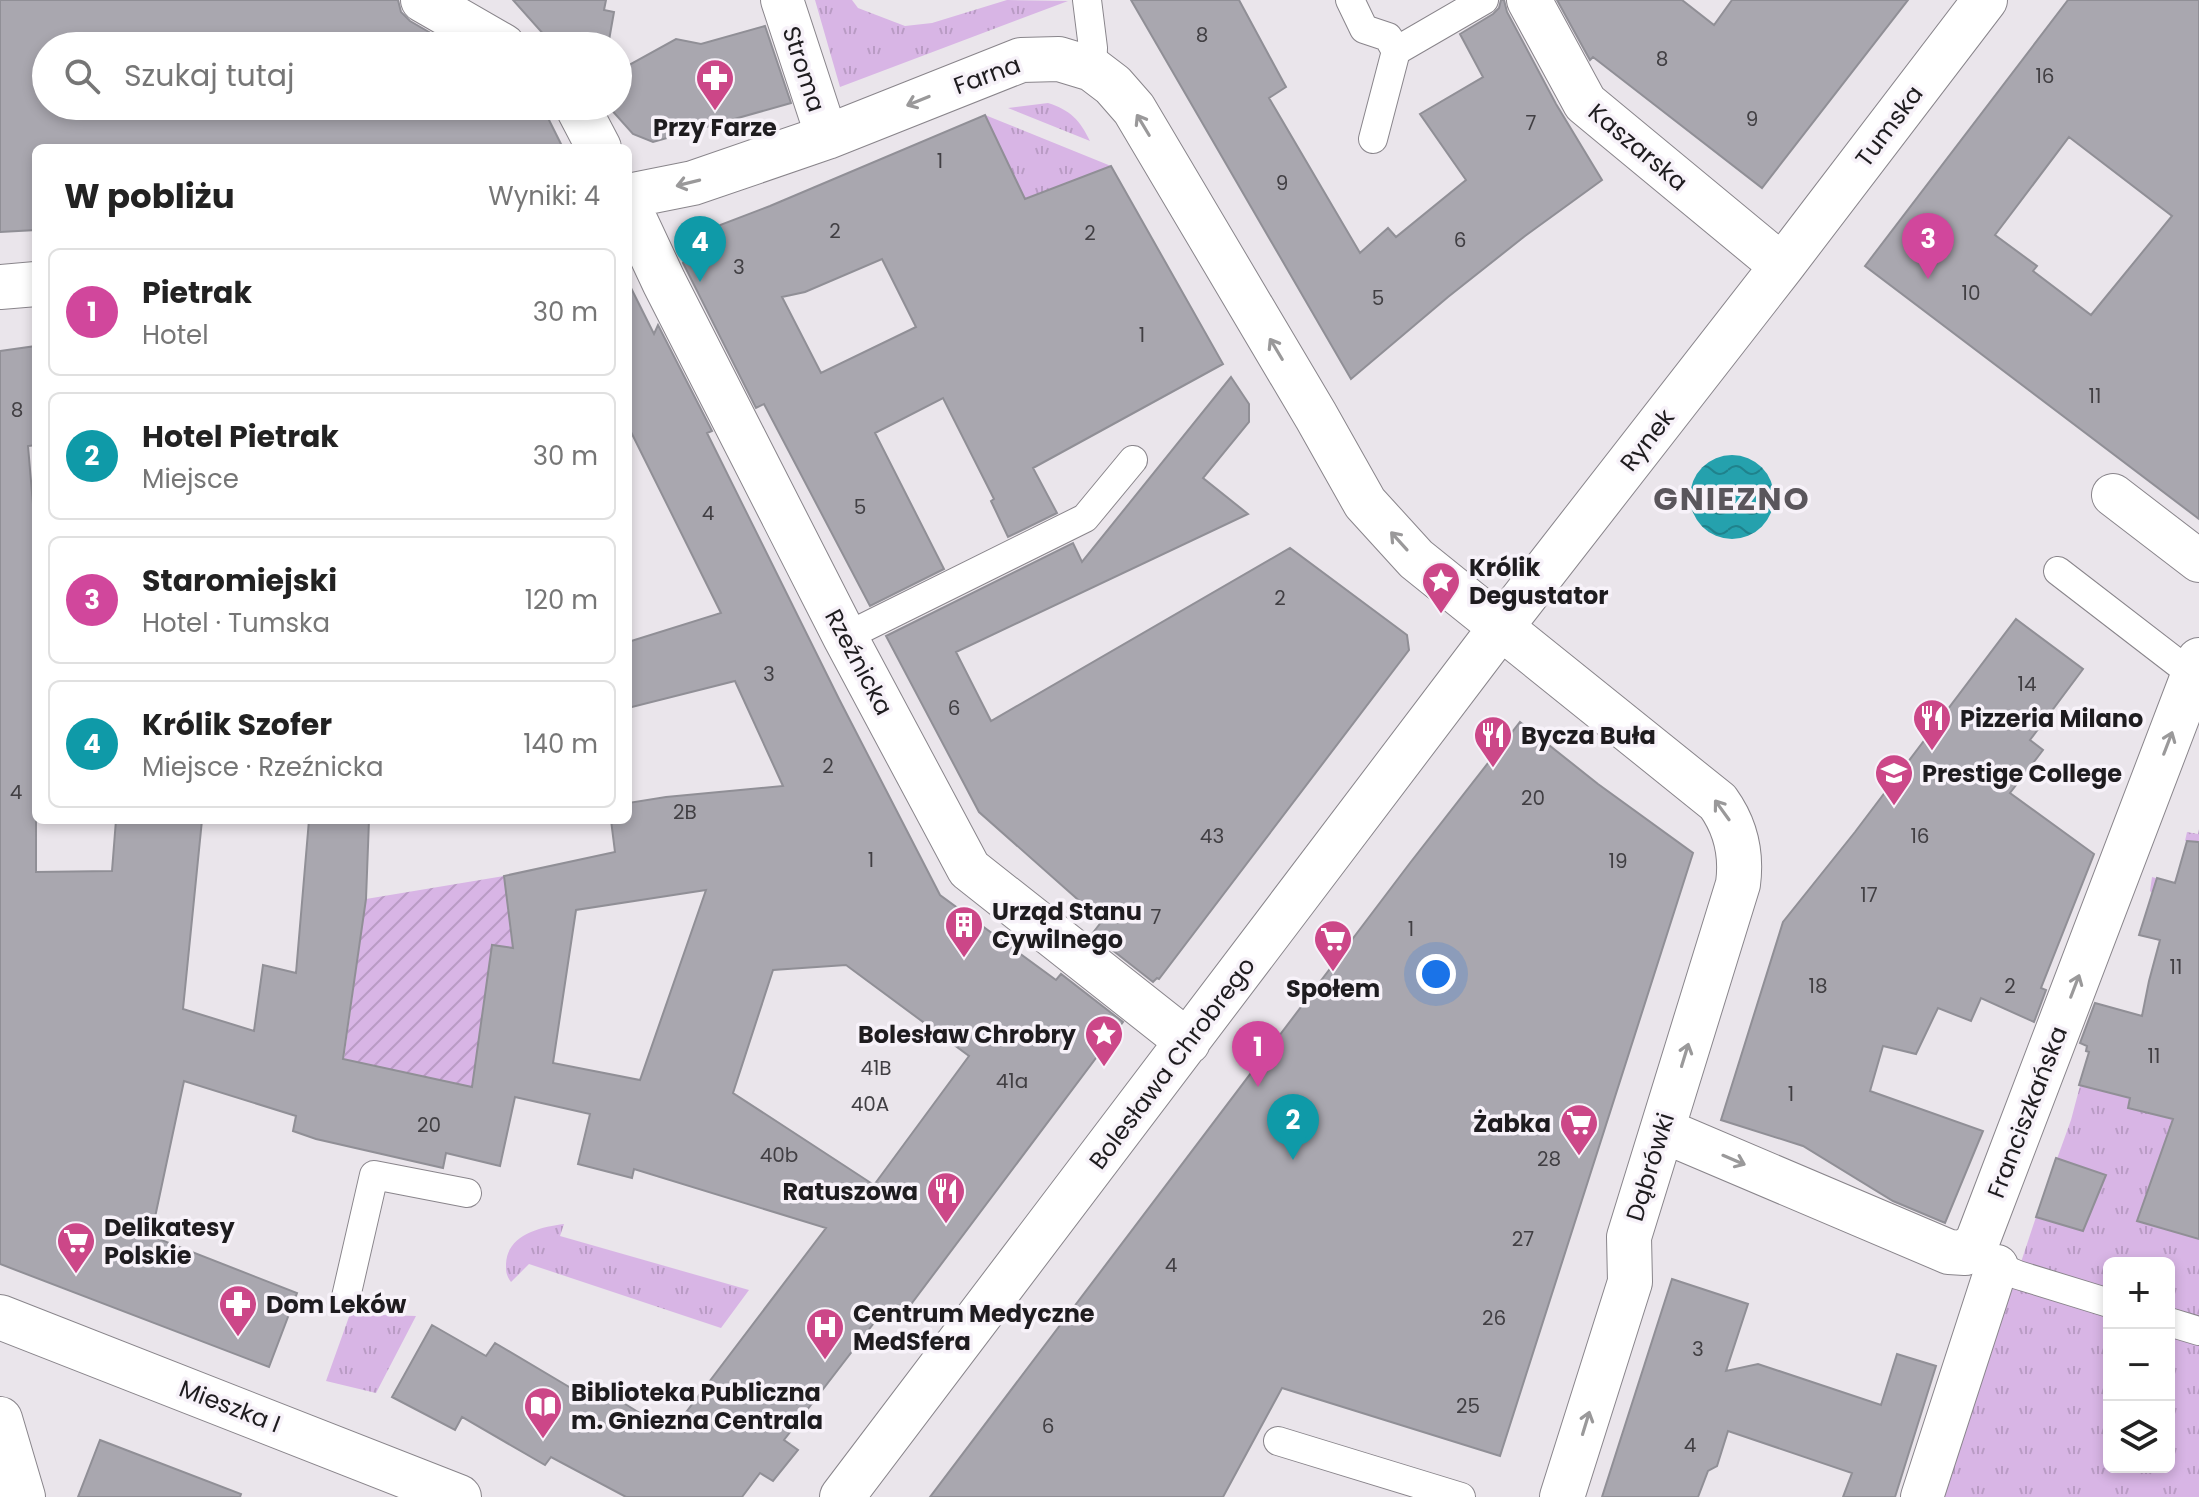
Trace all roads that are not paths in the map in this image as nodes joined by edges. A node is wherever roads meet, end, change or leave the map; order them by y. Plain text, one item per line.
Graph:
1 (423, 0) edge
2 (782, 0) edge
3 (1087, 0) edge
4 (1350, 0) edge
5 (1484, 0) edge
6 (1529, 0) edge
7 (1985, 0) edge
8 (479, 32) edge
9 (1396, 51) junction
10 (1092, 69) junction
11 (584, 120) edge
12 (827, 137) junction
13 (1373, 139) dead end
14 (597, 144) edge
15 (632, 195) edge
16 (632, 214) edge
17 (1788, 259) junction
18 (32, 284) edge
19 (0, 287) edge
20 (1133, 460) dead end
21 (2113, 495) dead end
22 (2199, 561) edge
23 (2058, 571) dead end
24 (1501, 627) junction
25 (845, 637) junction
26 (2196, 668) edge
27 (1188, 1042) junction
28 (1662, 1130) junction
29 (467, 1193) dead end
30 (1981, 1259) junction
31 (346, 1297) dead end
32 (2103, 1301) edge
33 (0, 1317) edge
34 (2175, 1324) edge
35 (2199, 1331) edge
36 (0, 1419) edge
37 (1278, 1441) dead end
38 (23, 1497) edge
39 (459, 1497) edge
40 (842, 1497) edge
41 (1461, 1497) edge
42 (1562, 1497) edge
43 (1922, 1497) edge

1 - 8 street
2 - 12 street, Stroma
3 - 10 lane
4 - 9 lane
5 - 9 lane
6 - 17 street, Kaszarska
7 - 17 street, Tumska
9 - 13 lane
10 -> 12 street, Farna
24 -> 10 street, Farna
11 - 14 street
12 -> 15 street, Farna
16 - 25 street, Rzeźnicka
17 - 24 street, Rynek
18 - 19 street
20 - 25 lane
21 - 22 street
23 - 26 lane
24 - 27 street, Bolesława Chrobrego
28 -> 24 street, Dąbrówki
25 - 27 street, Rzeźnicka
30 -> 26 street, Franciszkańska
27 - 40 street, Bolesława Chrobrego
28 -> 30 street
42 -> 28 street, Dąbrówki
29 - 31 lane
30 - 32 lane
30 - 43 street
33 - 39 street, Mieszka I
34 - 35 lane
36 - 38 street
37 - 41 lane

